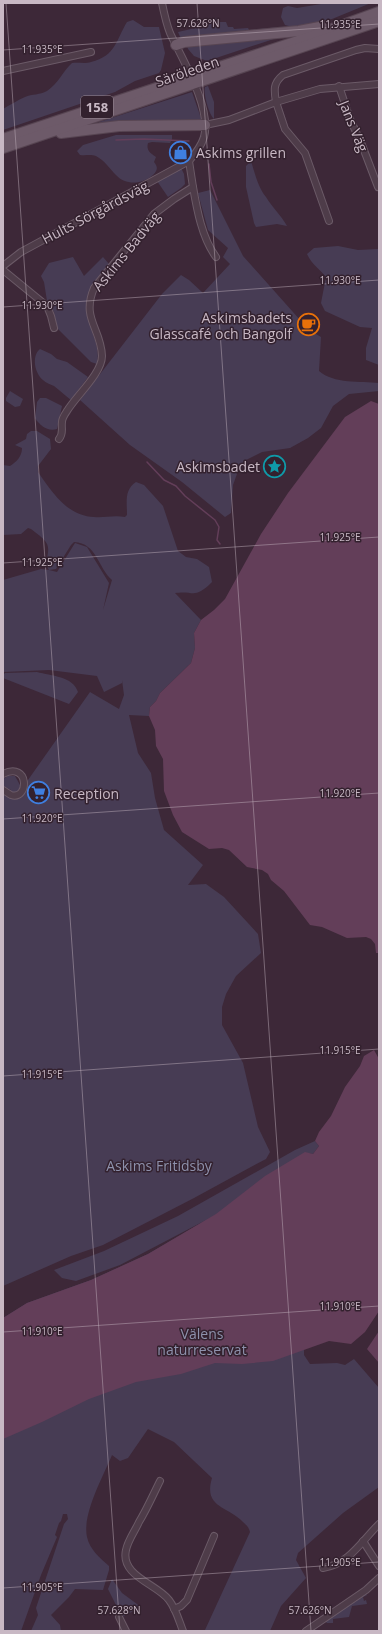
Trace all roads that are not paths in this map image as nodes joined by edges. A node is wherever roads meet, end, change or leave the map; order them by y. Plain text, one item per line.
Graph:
1 (162, 3) edge
2 (379, 12) edge
3 (379, 21) edge
4 (337, 27) junction
5 (176, 45) junction
6 (379, 49) edge
7 (91, 52) dead end
8 (3, 71) edge
9 (193, 80) junction
10 (379, 84) edge
11 (339, 86) junction
12 (276, 102) junction
13 (205, 125) junction
14 (47, 133) junction
15 (3, 139) edge
16 (3, 148) edge
17 (189, 161) junction
18 (193, 187) junction
19 (378, 187) dead end
20 (329, 221) dead end
21 (216, 257) dead end
22 (3, 266) edge
23 (3, 270) edge
24 (54, 328) dead end
25 (59, 439) dead end
26 (3, 774) edge
27 (3, 790) edge
28 (160, 1481) dead end
29 (379, 1524) edge
30 (214, 1536) dead end
31 (363, 1541) junction
32 (379, 1566) edge
33 (323, 1568) dead end
34 (379, 1578) edge
35 (174, 1609) junction
36 (120, 1617) dead end
37 (126, 1631) edge
38 (183, 1631) edge
39 (306, 1631) edge

1 - 5 street
2 - 4 main road, Säröleden / 158
3 - 9 main road, Säröleden / 158
4 - 5 main road, 158
4 - 9 main road, Säröleden / 158
5 - 9 street
6 - 12 street
7 - 8 street
9 - 13 street
9 - 14 main road, Säröleden / 158
9 - 15 main road, Säröleden / 158
10 - 11 street
11 - 12 street
11 - 19 street, Jans Väg
12 - 13 street
12 - 20 street
13 - 14 main road, 158
13 - 17 street
14 - 16 main road, Säröleden / 158
17 - 18 street
17 - 22 street, Hults Sörgårdsväg
18 - 21 street
18 - 25 street, Askims Badväg
23 - 24 street
26 - 27 street
28 - 35 street
29 - 31 street
30 - 35 street
31 - 32 street
31 - 33 street
34 - 39 street
35 - 38 street
36 - 37 street

